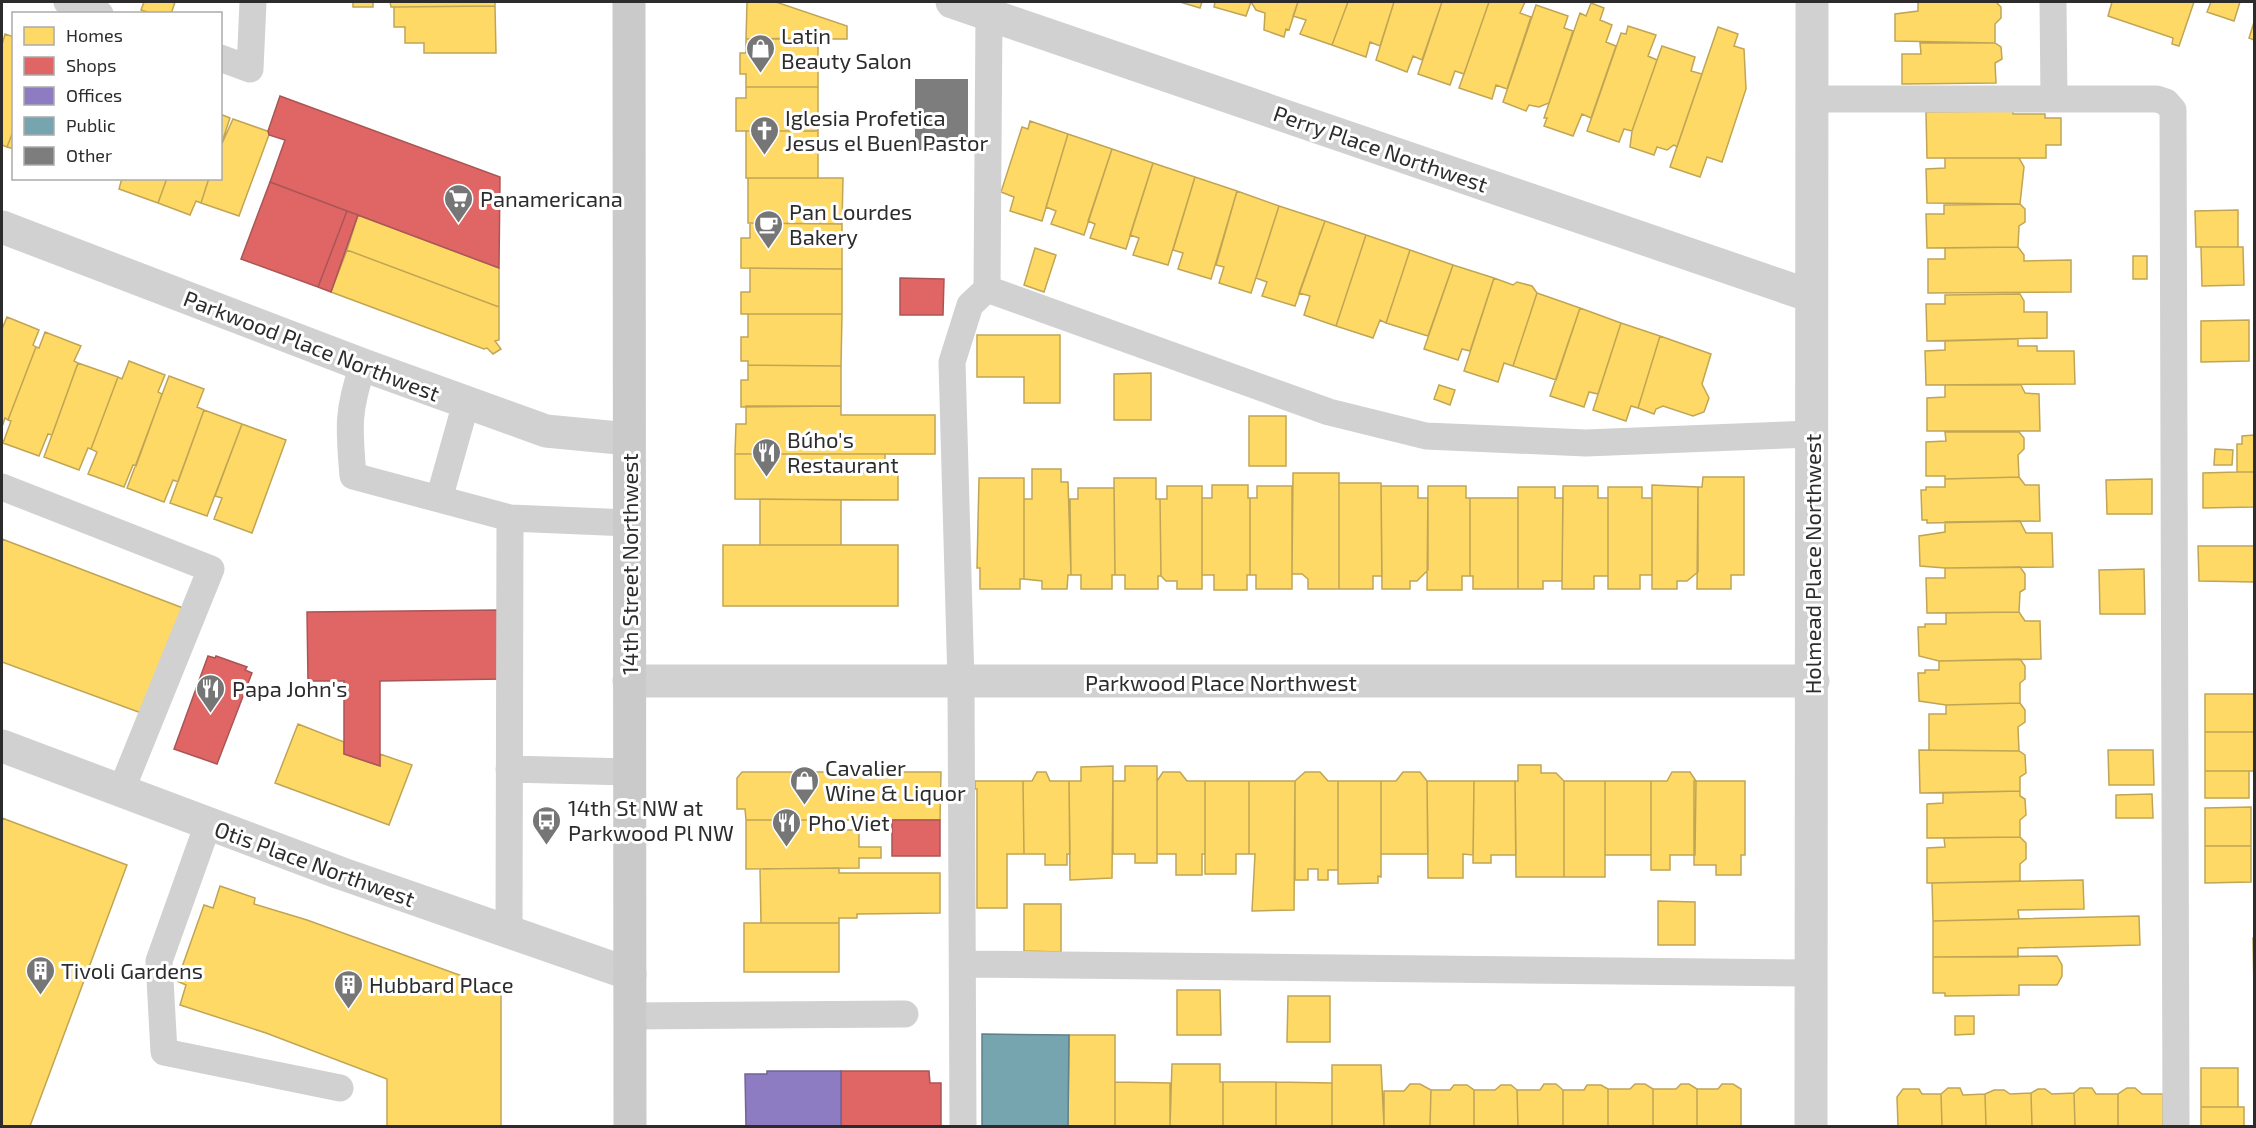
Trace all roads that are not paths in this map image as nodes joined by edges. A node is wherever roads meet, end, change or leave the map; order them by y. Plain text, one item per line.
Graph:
1 (67, 2) edge
2 (253, 2) edge
3 (629, 2) edge
4 (952, 2) edge
5 (1812, 2) edge
6 (2053, 2) edge
7 (94, 12) edge
8 (989, 15) junction
9 (222, 59) edge
10 (1812, 99) junction
11 (2054, 99) junction
12 (2, 227) edge
13 (987, 289) junction
14 (1811, 296) junction
15 (363, 365) junction
16 (466, 403) junction
17 (1812, 434) junction
18 (629, 439) junction
19 (2, 487) edge
20 (439, 499) junction
21 (510, 518) junction
22 (629, 523) junction
23 (629, 681) junction
24 (1812, 681) junction
25 (961, 682) junction
26 (2, 746) edge
27 (509, 769) junction
28 (630, 772) junction
29 (121, 791) junction
30 (208, 824) junction
31 (508, 933) junction
32 (963, 964) junction
33 (1812, 973) junction
34 (630, 974) junction
35 (904, 1014) dead end
36 (630, 1016) junction
37 (340, 1088) dead end
38 (630, 1126) edge
39 (963, 1126) edge
40 (1811, 1126) edge
41 (2176, 1126) edge

1 - 7 lane
2 - 9 lane
3 - 18 main road, 14th Street Northwest
4 - 8 street, Perry Place Northwest
5 - 10 street, Holmead Place Northwest
6 - 11 lane
8 - 13 lane
8 - 14 street, Perry Place Northwest
10 - 11 lane
10 - 14 street, Holmead Place Northwest
11 - 41 lane
12 - 15 street, Parkwood Place Northwest
13 - 17 lane
13 - 25 lane
14 - 17 street, Holmead Place Northwest
15 - 16 street, Parkwood Place Northwest
15 - 20 lane
16 - 18 street, Parkwood Place Northwest
16 - 20 lane
17 - 24 street, Holmead Place Northwest
18 - 22 main road, 14th Street Northwest
19 - 29 lane
20 - 21 lane
21 - 22 lane
21 - 27 lane
22 - 23 main road, 14th Street Northwest
23 - 25 street, Parkwood Place Northwest
23 - 28 main road, 14th Street Northwest
24 - 25 street, Parkwood Place Northwest
24 - 33 street, Holmead Place Northwest
25 - 32 lane
26 - 29 street, Otis Place Northwest
27 - 28 lane
27 - 31 lane
28 - 34 main road, 14th Street Northwest
29 - 30 street, Otis Place Northwest
30 - 31 street, Otis Place Northwest
30 - 37 lane
31 - 34 street, Otis Place Northwest
32 - 33 lane
32 - 39 lane
33 - 40 street, Holmead Place Northwest
34 - 36 main road, 14th Street Northwest
35 - 36 lane
36 - 38 main road, 14th Street Northwest

